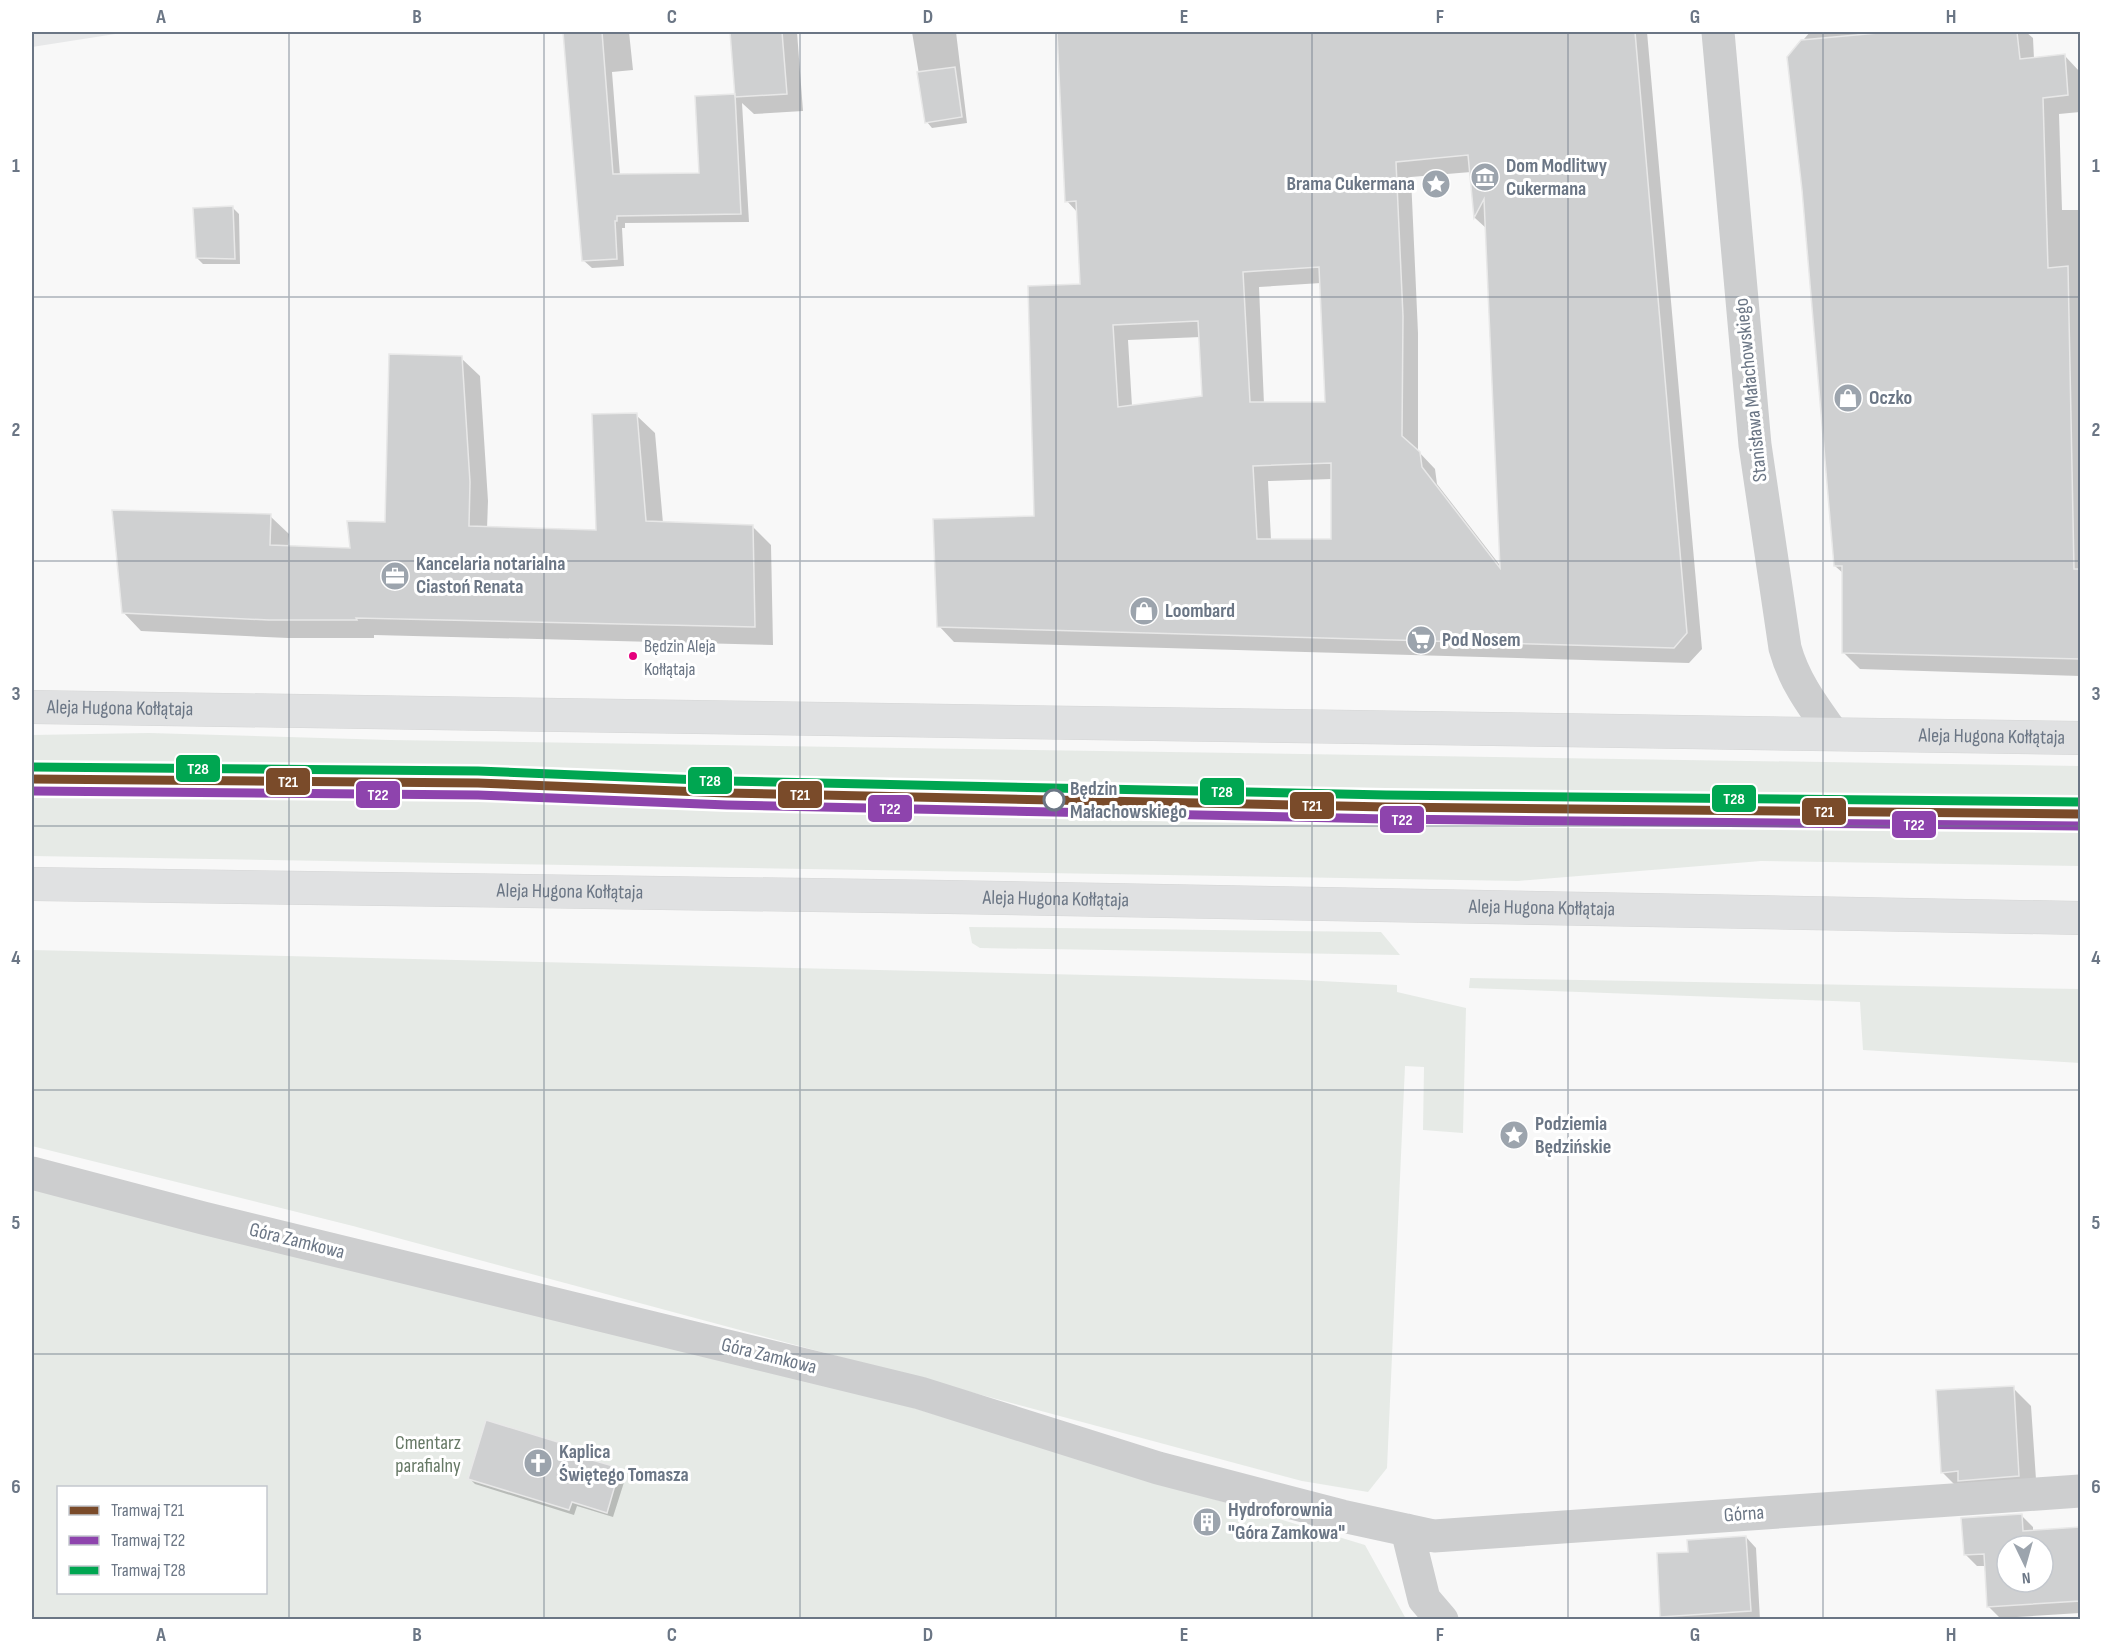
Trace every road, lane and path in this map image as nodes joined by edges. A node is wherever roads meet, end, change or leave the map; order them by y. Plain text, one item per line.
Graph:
1 (1718, 32) edge
2 (32, 707) edge
3 (1833, 734) junction
4 (2080, 738) edge
5 (32, 884) edge
6 (2080, 918) edge
7 (32, 1173) edge
8 (2080, 1491) edge
9 (1407, 1530) junction
10 (1442, 1620) edge

1 - 3 street, Stanisława Małachowskiego
2 - 3 main road, Aleja Hugona Kołłątaja
3 - 4 main road, Aleja Hugona Kołłątaja
5 - 6 main road, Aleja Hugona Kołłątaja
7 - 9 street, Góra Zamkowa
8 - 9 street, Górna
9 - 10 street

